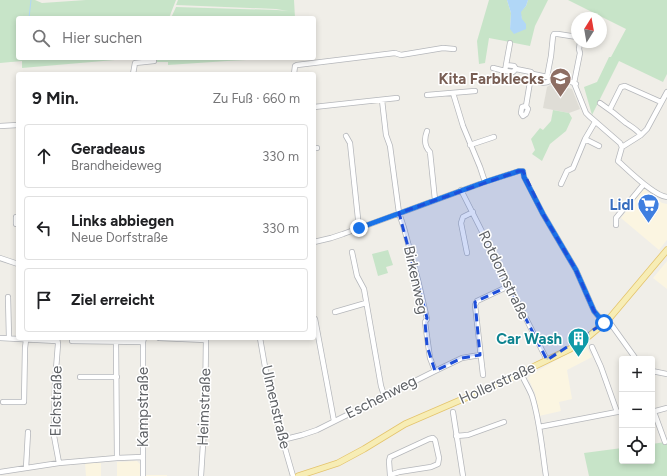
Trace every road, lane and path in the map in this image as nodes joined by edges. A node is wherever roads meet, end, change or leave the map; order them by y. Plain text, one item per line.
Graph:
1 (571, 36) edge
2 (510, 43) dead end
3 (579, 48) edge
4 (454, 49) dead end
5 (154, 62) dead end
6 (506, 65) junction
7 (493, 68) dead end
8 (516, 69) junction
9 (505, 71) junction
10 (133, 72) edge
11 (294, 72) edge
12 (533, 76) junction
13 (549, 77) junction
14 (574, 83) junction
15 (475, 91) dead end
16 (667, 92) edge
17 (453, 93) junction
18 (427, 95) dead end
19 (397, 98) dead end
20 (664, 99) edge
21 (382, 100) junction
22 (600, 103) dead end
23 (526, 106) dead end
24 (316, 107) edge
25 (610, 110) junction
26 (595, 122) junction
27 (16, 125) edge
28 (0, 126) edge
29 (427, 131) dead end
30 (640, 135) junction
31 (346, 136) dead end
32 (494, 137) dead end
33 (585, 139) junction
34 (470, 145) junction
35 (599, 146) dead end
36 (622, 147) junction
37 (485, 182) junction
38 (561, 184) dead end
39 (644, 184) junction
40 (462, 190) junction
41 (667, 197) edge
42 (435, 200) junction
43 (473, 212) junction
44 (399, 213) junction
45 (16, 217) dead end
46 (16, 224) edge
47 (616, 225) dead end
48 (359, 228) junction
49 (316, 242) edge
50 (667, 250) edge
51 (352, 252) dead end
52 (467, 253) dead end
53 (0, 258) edge
54 (16, 263) edge
55 (509, 286) junction
56 (8, 298) dead end
57 (366, 303) junction
58 (334, 312) dead end
59 (606, 322) junction
60 (316, 324) edge
61 (0, 338) edge
62 (9, 338) junction
63 (16, 339) edge
64 (26, 340) edge
65 (57, 340) edge
66 (90, 340) edge
67 (143, 340) edge
68 (206, 340) edge
69 (260, 340) edge
70 (72, 341) dead end
71 (116, 342) junction
72 (592, 347) dead end
73 (480, 355) junction
74 (634, 356) edge
75 (547, 360) junction
76 (435, 371) junction
77 (655, 372) edge
78 (521, 373) junction
79 (667, 374) edge
80 (483, 375) dead end
81 (80, 377) dead end
82 (117, 377) junction
83 (384, 395) junction
84 (3, 402) dead end
85 (667, 408) edge
86 (655, 411) edge
87 (453, 412) dead end
88 (619, 412) edge
89 (655, 417) edge
90 (334, 421) junction
91 (504, 422) dead end
92 (539, 427) junction
93 (28, 432) dead end
94 (456, 436) junction
95 (282, 440) junction
96 (665, 442) dead end
97 (143, 457) junction
98 (117, 458) junction
99 (59, 463) junction
100 (26, 468) junction
101 (10, 470) junction
102 (0, 472) edge
103 (10, 476) edge
104 (143, 476) edge
105 (201, 476) edge
106 (293, 476) edge
107 (298, 476) edge
108 (390, 476) edge
109 (463, 476) edge
110 (542, 476) edge
111 (546, 476) edge

1 - 13 street
2 - 6 street
3 - 14 street
4 - 11 street
5 - 10 street
6 - 8 street
6 - 9 street
7 - 9 street
8 - 9 street
8 - 12 street
12 - 13 street
12 - 23 street
13 - 14 street
14 - 26 street
15 - 17 street
16 - 20 street
17 - 18 street
17 - 34 street
19 - 21 street
20 - 25 street
20 - 30 street
21 - 24 street
21 - 44 street, Birkenweg
22 - 25 street
25 - 30 street
26 - 33 street
26 - 36 street
27 - 28 street
29 - 42 street
30 - 36 street
31 - 48 street
32 - 34 street
33 - 35 street
33 - 38 street
34 - 37 street
36 - 39 street
37 - 40 street
37 - 59 street
39 - 41 street
39 - 47 street
40 - 42 street
40 - 43 street, Rotdornstraße
42 - 44 street
43 - 52 street
43 - 55 street, Rotdornstraße
44 - 48 street
44 - 76 street, Birkenweg
45 - 46 street
48 - 49 street
50 - 59 main road, Hollerstraße
51 - 57 street
53 - 54 street
55 - 73 street
55 - 75 street, Rotdornstraße
56 - 62 street
57 - 58 street
57 - 83 street
59 - 74 street
59 - 75 main road, Hollerstraße
60 - 90 street
61 - 62 street
62 - 63 street
64 - 84 street
65 - 99 street, Elchstraße
66 - 70 street
66 - 71 street
67 - 71 street
67 - 97 street, Kampstraße
68 - 105 street, Heimstraße
69 - 95 street, Ulmenstraße
71 - 82 street
72 - 88 street
73 - 76 street, Eschenweg
73 - 80 street
75 - 78 main road, Hollerstraße
76 - 83 street, Eschenweg
77 - 79 street
78 - 92 street
78 - 107 main road, Hollerstraße
81 - 82 street
82 - 98 street
83 - 90 street, Eschenweg
85 - 86 street
87 - 94 street
88 - 92 street
89 - 96 street
90 - 95 street, Eschenweg
91 - 94 street
92 - 111 street
93 - 100 street
94 - 109 street
95 - 106 street, Ulmenstraße
97 - 98 street
97 - 104 street, Kampstraße
98 - 99 street
99 - 100 street
100 - 101 street
101 - 102 street
101 - 103 street
108 - 108 street
110 - 111 street

